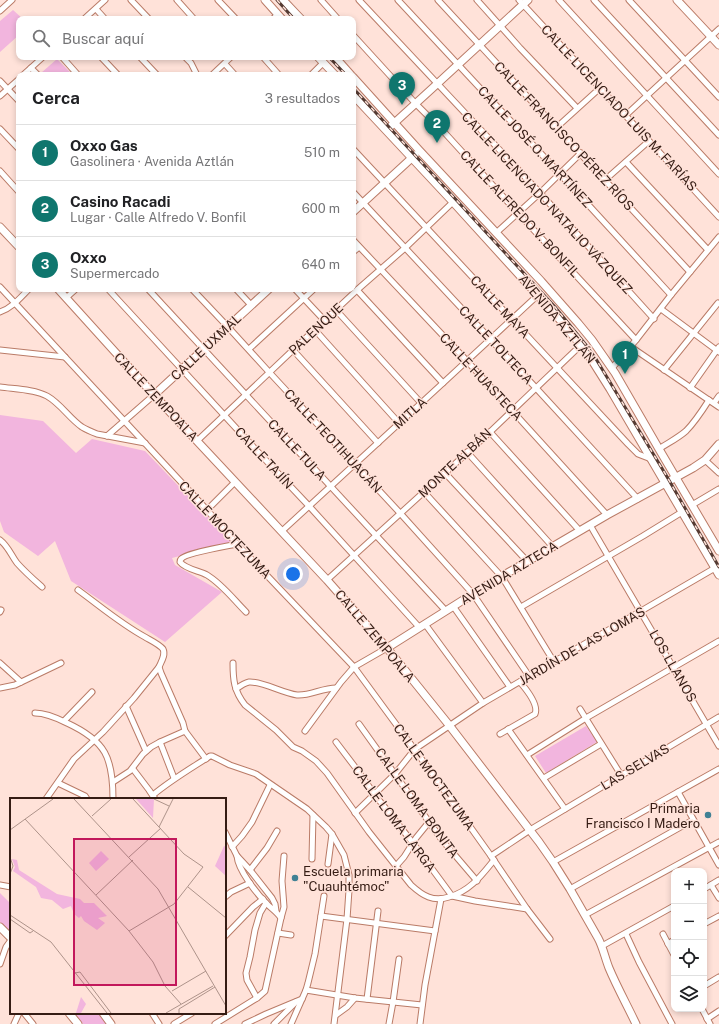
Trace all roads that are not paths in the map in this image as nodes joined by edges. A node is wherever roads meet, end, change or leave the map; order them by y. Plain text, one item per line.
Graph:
1 (105, 0) edge
2 (131, 0) edge
3 (177, 0) edge
4 (218, 0) edge
5 (265, 0) edge
6 (283, 0) edge
7 (321, 0) edge
8 (359, 0) edge
9 (398, 0) edge
10 (438, 0) edge
11 (477, 0) edge
12 (559, 0) edge
13 (594, 0) edge
14 (629, 0) edge
15 (677, 0) edge
16 (9, 1) edge
17 (523, 2) edge
18 (96, 9) junction
19 (0, 11) edge
20 (88, 16) edge
21 (102, 16) edge
22 (146, 16) edge
23 (191, 16) edge
24 (233, 16) edge
25 (277, 16) edge
26 (298, 16) edge
27 (335, 16) edge
28 (501, 26) junction
29 (719, 29) edge
30 (711, 36) junction
31 (356, 38) edge
32 (479, 45) junction
33 (719, 45) edge
34 (39, 60) edge
35 (65, 60) edge
36 (104, 60) edge
37 (143, 60) edge
38 (188, 60) edge
39 (228, 60) edge
40 (266, 60) edge
41 (320, 60) edge
42 (338, 60) edge
43 (685, 60) junction
44 (225, 64) junction
45 (458, 65) junction
46 (31, 68) junction
47 (26, 72) edge
48 (35, 72) edge
49 (75, 72) edge
50 (115, 72) edge
51 (154, 72) edge
52 (196, 72) edge
53 (216, 72) edge
54 (232, 72) edge
55 (276, 72) edge
56 (313, 72) edge
57 (332, 72) edge
58 (348, 72) edge
59 (666, 78) junction
60 (356, 80) edge
61 (0, 81) edge
62 (16, 81) edge
63 (437, 84) junction
64 (600, 88) junction
65 (8, 89) junction
66 (647, 95) junction
67 (0, 96) edge
68 (356, 97) edge
69 (719, 97) edge
70 (16, 98) edge
71 (416, 104) junction
72 (577, 108) junction
73 (626, 115) junction
74 (394, 123) junction
75 (556, 127) junction
76 (0, 129) edge
77 (386, 130) junction
78 (719, 135) edge
79 (649, 141) junction
80 (16, 146) edge
81 (419, 150) junction
82 (356, 152) edge
83 (581, 154) junction
84 (412, 157) junction
85 (626, 162) junction
86 (0, 172) edge
87 (560, 174) junction
88 (719, 174) edge
89 (606, 180) junction
90 (384, 182) junction
91 (16, 189) edge
92 (540, 194) junction
93 (356, 196) edge
94 (454, 202) junction
95 (362, 203) junction
96 (356, 209) edge
97 (518, 213) junction
98 (719, 217) edge
99 (0, 227) edge
100 (426, 228) junction
101 (496, 233) junction
102 (719, 237) edge
103 (16, 244) edge
104 (356, 244) edge
105 (359, 247) junction
106 (405, 248) junction
107 (356, 250) edge
108 (708, 250) junction
109 (381, 270) junction
110 (690, 272) junction
111 (0, 287) edge
112 (357, 290) joint
113 (26, 292) edge
114 (61, 292) edge
115 (73, 292) edge
116 (111, 292) edge
117 (151, 292) edge
118 (195, 292) edge
119 (239, 292) edge
120 (266, 292) edge
121 (298, 292) edge
122 (311, 292) edge
123 (355, 292) edge
124 (538, 295) junction
125 (672, 295) junction
126 (66, 298) junction
127 (304, 298) junction
128 (15, 303) junction
129 (718, 303) dead end
130 (251, 305) junction
131 (661, 309) junction
132 (336, 310) junction
133 (0, 312) edge
134 (654, 318) junction
135 (512, 319) junction
136 (325, 321) junction
137 (228, 327) junction
138 (315, 330) junction
139 (694, 333) junction
140 (491, 339) junction
141 (636, 340) junction
142 (581, 345) junction
143 (631, 347) junction
144 (204, 349) junction
145 (249, 349) junction
146 (718, 349) edge
147 (0, 350) edge
148 (293, 350) junction
149 (65, 358) junction
150 (467, 361) junction
151 (557, 368) junction
152 (612, 368) junction
153 (182, 369) junction
154 (664, 370) junction
155 (269, 372) junction
156 (443, 384) junction
157 (0, 387) edge
158 (536, 388) junction
159 (690, 388) junction
160 (154, 395) junction
161 (246, 395) junction
162 (719, 396) edge
163 (711, 402) junction
164 (421, 403) junction
165 (719, 407) edge
166 (512, 410) junction
167 (225, 415) junction
168 (125, 421) junction
169 (399, 423) junction
170 (490, 432) junction
171 (107, 436) junction
172 (197, 441) junction
173 (144, 443) junction
174 (378, 443) junction
175 (719, 444) edge
176 (659, 449) junction
177 (467, 452) junction
178 (652, 459) junction
179 (705, 460) junction
180 (355, 464) junction
181 (446, 472) junction
182 (719, 473) edge
183 (676, 478) junction
184 (235, 482) junction
185 (666, 483) junction
186 (330, 486) junction
187 (719, 489) edge
188 (424, 492) junction
189 (638, 499) junction
190 (692, 505) junction
191 (309, 506) junction
192 (207, 510) junction
193 (682, 512) junction
194 (400, 513) junction
195 (607, 515) junction
196 (590, 525) junction
197 (282, 531) junction
198 (580, 531) junction
199 (376, 535) junction
200 (0, 540) edge
201 (237, 544) junction
202 (553, 547) junction
203 (719, 551) edge
204 (354, 555) junction
205 (608, 556) junction
206 (528, 562) junction
207 (715, 568) junction
208 (719, 575) edge
209 (502, 576) junction
210 (327, 580) junction
211 (42, 587) dead end
212 (78, 590) dead end
213 (473, 594) junction
214 (454, 606) junction
215 (522, 607) junction
216 (446, 611) junction
217 (246, 612) dead end
218 (641, 612) junction
219 (422, 625) junction
220 (719, 641) edge
221 (387, 648) junction
222 (233, 662) dead end
223 (554, 662) junction
224 (61, 663) dead end
225 (0, 664) edge
226 (159, 667) junction
227 (354, 667) junction
228 (673, 667) junction
229 (529, 676) junction
230 (21, 682) junction
231 (520, 682) junction
232 (510, 687) junction
233 (0, 688) edge
234 (336, 688) junction
235 (236, 689) junction
236 (92, 692) dead end
237 (483, 703) junction
238 (126, 706) junction
239 (580, 708) dead end
240 (35, 713) dead end
241 (719, 717) edge
242 (586, 718) junction
243 (64, 721) junction
244 (359, 724) dead end
245 (706, 724) junction
246 (449, 725) junction
247 (508, 729) junction
248 (185, 731) junction
249 (305, 731) dead end
250 (500, 734) dead end
251 (96, 740) junction
252 (160, 742) junction
253 (336, 742) dead end
254 (602, 744) junction
255 (719, 746) edge
256 (415, 749) junction
257 (146, 751) junction
258 (527, 755) junction
259 (206, 759) junction
260 (133, 769) junction
261 (719, 769) edge
262 (395, 774) junction
263 (621, 775) junction
264 (174, 778) junction
265 (544, 778) junction
266 (113, 782) junction
267 (58, 783) junction
268 (270, 785) junction
269 (678, 792) junction
270 (375, 795) junction
271 (154, 797) edge
272 (47, 798) edge
273 (86, 798) edge
274 (113, 798) edge
275 (565, 809) junction
276 (356, 813) junction
277 (313, 815) junction
278 (693, 820) junction
279 (429, 822) junction
280 (530, 830) junction
281 (277, 831) dead end
282 (226, 834) edge
283 (332, 834) junction
284 (719, 842) edge
285 (413, 843) junction
286 (709, 847) junction
287 (232, 848) junction
288 (237, 856) junction
289 (284, 856) dead end
290 (492, 858) junction
291 (312, 859) dead end
292 (553, 862) junction
293 (328, 864) dead end
294 (719, 865) edge
295 (396, 866) junction
296 (250, 870) junction
297 (719, 880) edge
298 (477, 881) junction
299 (250, 883) junction
300 (0, 885) edge
301 (711, 885) junction
302 (10, 887) edge
303 (707, 887) edge
304 (570, 889) junction
305 (226, 896) edge
306 (324, 896) dead end
307 (452, 896) junction
308 (719, 898) edge
309 (441, 899) junction
310 (265, 901) junction
311 (671, 908) edge
312 (527, 909) junction
313 (276, 911) junction
314 (378, 911) dead end
315 (586, 915) junction
316 (321, 916) junction
317 (719, 916) edge
318 (281, 918) junction
319 (347, 919) junction
320 (707, 922) edge
321 (376, 923) junction
322 (0, 927) edge
323 (435, 931) junction
324 (278, 933) junction
325 (626, 934) junction
326 (663, 934) dead end
327 (226, 935) edge
328 (291, 935) dead end
329 (10, 938) edge
330 (550, 939) dead end
331 (10, 941) edge
332 (671, 942) edge
333 (668, 944) junction
334 (602, 946) junction
335 (671, 950) edge
336 (399, 959) dead end
337 (0, 964) edge
338 (719, 977) edge
339 (707, 984) edge
340 (306, 990) junction
341 (338, 995) junction
342 (257, 998) junction
343 (355, 998) junction
344 (367, 999) junction
345 (300, 1000) junction
346 (394, 1002) junction
347 (422, 1006) junction
348 (719, 1011) edge
349 (704, 1012) edge
350 (19, 1014) edge
351 (25, 1014) edge
352 (70, 1014) edge
353 (104, 1014) edge
354 (153, 1014) edge
355 (190, 1014) edge
356 (336, 1015) junction
357 (707, 1019) junction
358 (14, 1024) edge
359 (33, 1024) edge
360 (78, 1024) edge
361 (111, 1024) edge
362 (159, 1024) edge
363 (174, 1024) edge
364 (215, 1024) edge
365 (245, 1024) edge
366 (274, 1024) edge
367 (291, 1024) edge
368 (334, 1024) edge
369 (390, 1024) edge
370 (420, 1024) edge
371 (636, 1024) edge
372 (672, 1024) edge
373 (710, 1024) edge

1 - 18 street
2 - 22 street
3 - 23 street
4 - 24 street
5 - 25 street
6 - 26 street
7 - 27 street
8 - 63 street, CALLE LICENCIADO NATALIO VÁZQUEZ
9 - 45 street, CALLE JOSÉ O. MARTÍNEZ
10 - 32 street, CALLE FRANCISCO PÉREZ RÍOS
11 - 28 street
12 - 66 street
13 - 59 street
14 - 43 street
15 - 30 street
16 - 19 street
17 - 28 street
17 - 64 street, CALLE LICENCIADO LUIS M. FARÍAS
18 - 20 street
18 - 21 street
28 - 32 street
28 - 72 street
29 - 30 street
30 - 33 street
30 - 43 street
31 - 71 street, CALLE ALFREDO V. BONFIL
32 - 45 street
32 - 75 street, CALLE FRANCISCO PÉREZ RÍOS
34 - 46 street
35 - 49 street
36 - 50 street
37 - 51 street
38 - 52 street
39 - 44 street
40 - 55 street
41 - 56 street
41 - 57 street
42 - 58 street, AVENIDA AZTLÁN
43 - 59 street
43 - 69 street
44 - 53 street
44 - 54 street
45 - 63 street
45 - 87 street, CALLE JOSÉ O. MARTÍNEZ
46 - 47 street
46 - 48 street
59 - 66 street
59 - 78 street
60 - 74 street, AVENIDA AZTLÁN
61 - 65 street
62 - 65 street
63 - 71 street
63 - 92 street, CALLE LICENCIADO NATALIO VÁZQUEZ
64 - 72 street
64 - 73 street, CALLE LICENCIADO LUIS M. FARÍAS
65 - 67 street
65 - 70 street
66 - 73 street
66 - 88 street
68 - 77 street, AVENIDA AZTLÁN
71 - 74 street
71 - 97 street, CALLE ALFREDO V. BONFIL
72 - 75 street
73 - 79 street, CALLE LICENCIADO LUIS M. FARÍAS
74 - 77 street
74 - 81 street, AVENIDA AZTLÁN
75 - 83 street, CALLE FRANCISCO PÉREZ RÍOS
76 - 80 street
77 - 84 street, AVENIDA AZTLÁN
79 - 85 street
79 - 98 street, CALLE LICENCIADO LUIS M. FARÍAS
81 - 84 street
81 - 101 street, AVENIDA AZTLÁN
82 - 90 street, CALLE MAYA
83 - 87 street
83 - 89 street, CALLE FRANCISCO PÉREZ RÍOS
84 - 90 street
84 - 94 street, AVENIDA AZTLÁN
85 - 89 street
85 - 108 street
86 - 91 street
87 - 92 street
87 - 125 street, CALLE JOSÉ O. MARTÍNEZ
89 - 110 street, CALLE FRANCISCO PÉREZ RÍOS
90 - 95 street
90 - 100 street, CALLE MAYA
92 - 97 street
92 - 134 street, CALLE LICENCIADO NATALIO VÁZQUEZ
93 - 95 street, CALLE TOLTECA
94 - 100 street, PALENQUE
94 - 124 street, AVENIDA AZTLÁN
95 - 96 street
95 - 106 street, CALLE TOLTECA
97 - 101 street
97 - 141 street, CALLE ALFREDO V. BONFIL
99 - 103 street
100 - 106 street, PALENQUE
100 - 135 street, CALLE MAYA
101 - 152 street, AVENIDA AZTLÁN
102 - 108 street
104 - 105 street, CALLE HUASTECA
105 - 107 street
105 - 109 street, CALLE HUASTECA
106 - 109 street, PALENQUE
106 - 140 street, CALLE TOLTECA
108 - 110 street
109 - 112 street, PALENQUE
109 - 150 street, CALLE HUASTECA
110 - 125 street
111 - 128 street, CALLE MOCTEZUMA
112 - 156 street
113 - 128 street
114 - 126 street, CALLE ZEMPOALA
115 - 126 street
116 - 153 street, CALLE TAJÍN
117 - 144 street, CALLE TULA
118 - 137 street, CALLE TEOTIHUACÁN
119 - 130 street
120 - 130 street, CALLE UXMAL
121 - 127 street
122 - 127 street
123 - 132 street, PALENQUE
124 - 135 street, MITLA
124 - 142 street, AVENIDA AZTLÁN
125 - 131 street
126 - 160 street, CALLE ZEMPOALA
127 - 136 street
127 - 145 street
128 - 133 street
128 - 149 street, CALLE MOCTEZUMA
129 - 139 street
130 - 137 street, CALLE UXMAL
131 - 134 street
131 - 139 street
132 - 136 street, PALENQUE
132 - 164 street
134 - 141 street
135 - 140 street, MITLA
135 - 151 street, CALLE MAYA
136 - 138 street, PALENQUE
137 - 144 street, CALLE UXMAL
137 - 145 street, CALLE TEOTIHUACÁN
138 - 148 street, PALENQUE
138 - 169 street
139 - 146 street
139 - 154 street
140 - 150 street, MITLA
140 - 158 street, CALLE TOLTECA
141 - 143 street
142 - 151 street, MONTE ALBÁN
142 - 178 street, AVENIDA AZTLÁN
143 - 152 street
143 - 154 street
144 - 153 street, CALLE UXMAL
144 - 161 street, CALLE TULA
145 - 155 street, CALLE TEOTIHUACÁN
146 - 159 street
147 - 149 street
148 - 155 street, PALENQUE
148 - 174 street
149 - 168 street, CALLE MOCTEZUMA
150 - 156 street, MITLA
150 - 166 street, CALLE HUASTECA
151 - 158 street, MONTE ALBÁN
151 - 178 street, CALLE MAYA
152 - 176 street, AVENIDA AZTLÁN
153 - 160 street, CALLE UXMAL
153 - 167 street, CALLE TAJÍN
154 - 159 street
155 - 161 street, PALENQUE
155 - 180 street, CALLE TEOTIHUACÁN
156 - 164 street, MITLA
157 - 171 street
158 - 166 street, MONTE ALBÁN
158 - 189 street, CALLE TOLTECA
159 - 163 street
160 - 168 street, CALLE UXMAL
160 - 172 street, CALLE ZEMPOALA
161 - 167 street, PALENQUE
161 - 186 street, CALLE TULA
162 - 163 street
163 - 165 street
163 - 176 street
164 - 169 street, MITLA
166 - 170 street, MONTE ALBÁN
166 - 195 street, CALLE HUASTECA
167 - 172 street, PALENQUE
167 - 191 street, CALLE TAJÍN
168 - 171 street, CALLE UXMAL
168 - 173 street, CALLE MOCTEZUMA
169 - 174 street, MITLA
170 - 177 street, MONTE ALBÁN
170 - 198 street
171 - 173 street
172 - 184 street, CALLE ZEMPOALA
173 - 192 street, CALLE MOCTEZUMA
174 - 180 street, MITLA
175 - 179 street, AVENIDA AZTECA
176 - 183 street, AVENIDA AZTLÁN
177 - 181 street, MONTE ALBÁN
177 - 202 street
178 - 185 street, AVENIDA AZTLÁN
179 - 182 street
179 - 183 street, AVENIDA AZTECA
180 - 186 street, MITLA
180 - 194 street, CALLE TEOTIHUACÁN
181 - 188 street, MONTE ALBÁN
181 - 206 street
183 - 185 street, AVENIDA AZTECA
183 - 190 street, AVENIDA AZTLÁN
184 - 192 street
184 - 197 street, CALLE ZEMPOALA
185 - 189 street, AVENIDA AZTECA
185 - 193 street, AVENIDA AZTLÁN
186 - 191 street, MITLA
186 - 199 street, CALLE TULA
187 - 190 street
188 - 194 street, MONTE ALBÁN
188 - 209 street
189 - 195 street, AVENIDA AZTECA
190 - 203 street, AVENIDA AZTLÁN
191 - 197 street, MITLA
191 - 204 street, CALLE TAJÍN
192 - 201 street, CALLE MOCTEZUMA
193 - 205 street
193 - 207 street, AVENIDA AZTLÁN
194 - 199 street, MONTE ALBÁN
194 - 213 street, CALLE TEOTIHUACÁN
195 - 196 street, AVENIDA AZTECA
196 - 198 street, AVENIDA AZTECA
196 - 205 street, LOS LLANOS
197 - 210 street, CALLE ZEMPOALA
198 - 202 street, AVENIDA AZTECA
199 - 204 street, MONTE ALBÁN
199 - 216 street, CALLE TULA
200 - 211 street
201 - 217 street
201 - 227 street, CALLE MOCTEZUMA
202 - 206 street, AVENIDA AZTECA
204 - 210 street, MONTE ALBÁN
204 - 219 street, CALLE TAJÍN
205 - 215 street
205 - 218 street, LOS LLANOS
206 - 209 street, AVENIDA AZTECA
207 - 208 street, AVENIDA AZTLÁN
207 - 218 street, JARDÍN DE LAS LOMAS
209 - 213 street, AVENIDA AZTECA
209 - 215 street
210 - 221 street, CALLE ZEMPOALA
212 - 226 street
213 - 214 street, AVENIDA AZTECA
213 - 229 street, CALLE TEOTIHUACÁN
214 - 216 street, AVENIDA AZTECA
214 - 232 street
215 - 223 street
216 - 219 street, AVENIDA AZTECA
218 - 223 street, JARDÍN DE LAS LOMAS
218 - 228 street, LOS LLANOS
219 - 221 street, AVENIDA AZTECA
219 - 237 street, CALLE TAJÍN
220 - 228 street
221 - 227 street, AVENIDA AZTECA
221 - 246 street, CALLE ZEMPOALA
222 - 235 street
223 - 229 street, JARDÍN DE LAS LOMAS
224 - 230 street
225 - 230 street
226 - 238 street
226 - 248 street
227 - 234 street, AVENIDA AZTECA
227 - 256 street, CALLE MOCTEZUMA
228 - 242 street
228 - 245 street, LOS LLANOS
229 - 231 street, JARDÍN DE LAS LOMAS
230 - 233 street
231 - 232 street, JARDÍN DE LAS LOMAS
231 - 247 street
232 - 237 street, JARDÍN DE LAS LOMAS
234 - 235 street
234 - 249 street, AVENIDA AZTECA
235 - 276 street
236 - 243 street
237 - 246 street, JARDÍN DE LAS LOMAS
238 - 251 street
238 - 257 street
239 - 242 street
240 - 243 street
241 - 245 street, LAS SELVAS
242 - 254 street
242 - 258 street
243 - 251 street
244 - 262 street, CALLE LOMA BONITA
245 - 255 street, LOS LLANOS
245 - 263 street, LAS SELVAS
246 - 256 street, JARDÍN DE LAS LOMAS
246 - 280 street, CALLE ZEMPOALA
247 - 250 street
247 - 258 street
248 - 252 street
248 - 259 street
251 - 266 street
251 - 267 street
252 - 257 street
252 - 264 street
253 - 270 street, CALLE LOMA LARGA
254 - 263 street
254 - 265 street
256 - 262 street, JARDÍN DE LAS LOMAS
256 - 290 street, CALLE MOCTEZUMA
257 - 260 street
258 - 265 street
259 - 264 street
259 - 268 street
260 - 266 street
260 - 271 street
261 - 269 street
262 - 270 street, JARDÍN DE LAS LOMAS
262 - 279 street, CALLE LOMA BONITA
263 - 275 street, LAS SELVAS
264 - 271 street
265 - 275 street
266 - 274 street
267 - 272 street
267 - 273 street
268 - 277 street
268 - 287 street
269 - 278 street
269 - 292 street
270 - 276 street, JARDÍN DE LAS LOMAS
270 - 285 street, CALLE LOMA LARGA
275 - 280 street, LAS SELVAS
276 - 295 street
277 - 283 street
277 - 291 street
278 - 286 street
278 - 304 street
279 - 285 street
279 - 298 street, CALLE LOMA BONITA
280 - 290 street, LAS SELVAS
280 - 292 street, CALLE ZEMPOALA
281 - 296 street
282 - 287 street
283 - 293 street
283 - 319 street
284 - 286 street
285 - 295 street
285 - 307 street, CALLE LOMA LARGA
286 - 294 street
286 - 315 street
287 - 288 street
288 - 296 street
288 - 299 street
289 - 318 street
290 - 298 street, LAS SELVAS
290 - 312 street, CALLE MOCTEZUMA
292 - 304 street, CALLE ZEMPOALA
295 - 309 street
296 - 313 street
297 - 301 street
298 - 307 street, LAS SELVAS
299 - 305 street
299 - 310 street
300 - 302 street
301 - 303 street
301 - 308 street
304 - 315 street, CALLE ZEMPOALA
306 - 316 street
307 - 309 street, LAS SELVAS
307 - 312 street
309 - 323 street
310 - 313 street
310 - 327 street
310 - 342 street
311 - 325 street
312 - 330 street, CALLE MOCTEZUMA
313 - 318 street
314 - 321 street
315 - 334 street, CALLE ZEMPOALA
316 - 319 street
316 - 340 street
317 - 320 street
318 - 324 street
319 - 321 street
319 - 341 street
321 - 323 street
321 - 344 street
322 - 329 street
323 - 347 street
324 - 328 street
324 - 342 street
325 - 334 street
325 - 372 street
326 - 333 street
331 - 337 street
332 - 333 street
333 - 335 street
334 - 371 street, CALLE ZEMPOALA
336 - 346 street
338 - 339 street
340 - 341 street
340 - 345 street
341 - 343 street
341 - 356 street
342 - 364 street
343 - 344 street
343 - 356 street
344 - 346 street
345 - 365 street
345 - 366 street
345 - 367 street
346 - 347 street
346 - 369 street
347 - 370 street
348 - 357 street
349 - 357 street
350 - 358 street
351 - 359 street
352 - 360 street
353 - 361 street
354 - 362 street
355 - 363 street
356 - 368 street
357 - 373 street

